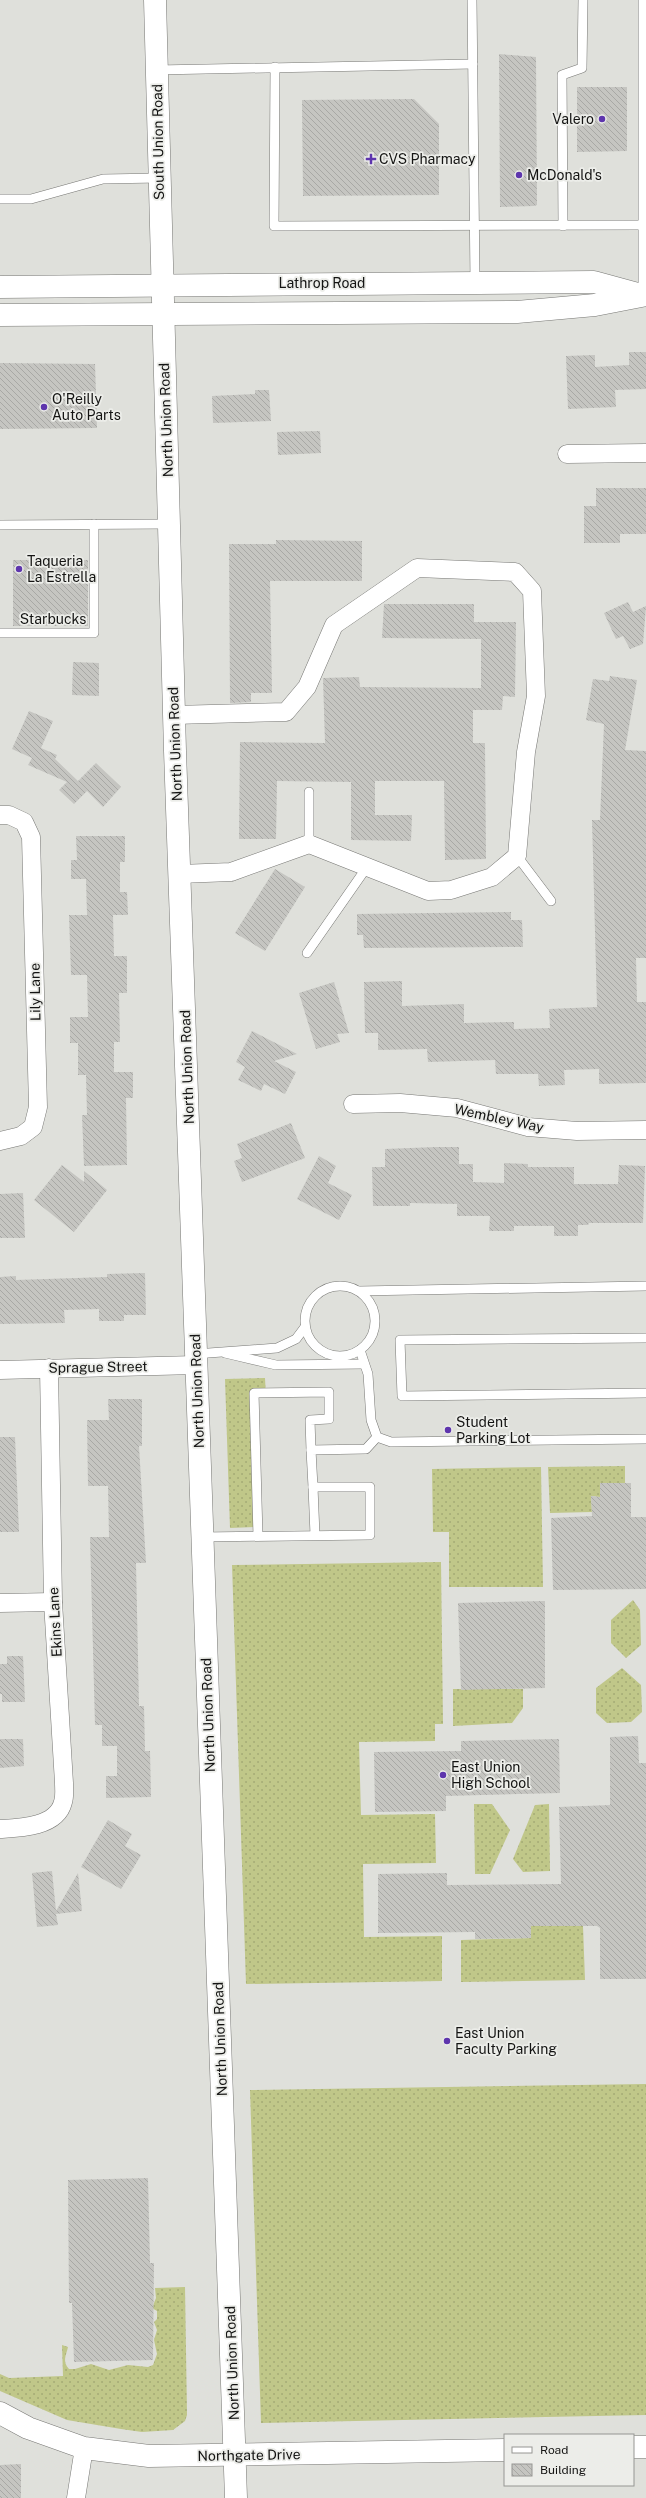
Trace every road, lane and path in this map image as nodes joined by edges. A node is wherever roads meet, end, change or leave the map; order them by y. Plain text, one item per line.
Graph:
1 (155, 0) edge
2 (472, 0) edge
3 (583, 0) edge
4 (643, 0) edge
5 (644, 62) edge
6 (473, 64) junction
7 (275, 67) junction
8 (157, 70) junction
9 (159, 178) junction
10 (0, 199) edge
11 (643, 225) junction
12 (564, 226) junction
13 (476, 227) junction
14 (475, 282) junction
15 (162, 284) junction
16 (0, 287) edge
17 (644, 295) edge
18 (0, 315) edge
19 (163, 315) junction
20 (646, 453) edge
21 (567, 454) dead end
22 (94, 524) junction
23 (169, 524) junction
24 (0, 525) edge
25 (0, 633) edge
26 (174, 715) junction
27 (309, 792) dead end
28 (0, 815) edge
29 (309, 844) junction
30 (517, 856) junction
31 (367, 867) junction
32 (180, 874) junction
33 (551, 900) dead end
34 (307, 953) dead end
35 (353, 1104) dead end
36 (646, 1130) edge
37 (0, 1141) edge
38 (646, 1286) edge
39 (359, 1291) junction
40 (305, 1327) junction
41 (646, 1338) edge
42 (360, 1350) junction
43 (225, 1353) junction
44 (196, 1360) junction
45 (364, 1364) junction
46 (49, 1368) junction
47 (0, 1370) edge
48 (646, 1393) edge
49 (377, 1437) junction
50 (646, 1439) edge
51 (311, 1450) junction
52 (313, 1487) junction
53 (315, 1535) junction
54 (258, 1536) junction
55 (202, 1537) junction
56 (53, 1602) junction
57 (0, 1603) edge
58 (0, 1829) edge
59 (0, 2413) edge
60 (634, 2447) edge
61 (646, 2447) edge
62 (84, 2448) junction
63 (504, 2450) edge
64 (235, 2456) junction
65 (76, 2498) edge
66 (236, 2498) edge

1 - 8 street, South Union Road
2 - 6 lane
3 - 12 lane
4 - 5 lane
5 - 11 lane
6 - 7 lane
6 - 13 lane
7 - 8 lane
7 - 13 lane
8 - 9 street, South Union Road
9 - 10 lane
9 - 15 street, South Union Road
11 - 12 lane
11 - 17 lane
12 - 13 lane
13 - 14 lane
14 - 15 street, Lathrop Road
14 - 17 street, Lathrop Road
15 - 16 street, Lathrop Road
15 - 19 street, North Union Road
17 - 19 street
18 - 19 street
19 - 23 street, North Union Road
20 - 21 street
22 - 23 lane
22 - 24 lane
22 - 25 lane, Starbucks
23 - 26 street, North Union Road
26 - 30 street
26 - 32 street, North Union Road
27 - 29 lane
28 - 37 street, Lily Lane
29 - 31 street
29 - 32 street
30 - 31 street
30 - 33 lane
31 - 34 lane
32 - 44 street, North Union Road
35 - 36 street, Wembley Way
38 - 39 lane
39 - 40 lane
39 - 42 lane
40 - 42 lane
40 - 43 lane
41 - 48 lane
42 - 45 lane
43 - 44 lane
43 - 45 lane
44 - 46 street, Sprague Street
44 - 55 street, North Union Road
45 - 49 lane
46 - 47 street, Sprague Street
46 - 56 street, Ekins Lane
49 - 50 lane
49 - 51 lane
51 - 52 lane
51 - 54 lane
52 - 53 lane
52 - 53 lane
53 - 54 lane
54 - 55 lane
55 - 64 street, North Union Road
56 - 57 street
56 - 58 street, Ekins Lane
59 - 62 street, Northgate Drive
60 - 61 street
62 - 64 street, Northgate Drive
62 - 65 street
63 - 64 street, Northgate Drive
64 - 66 street, North Union Road

